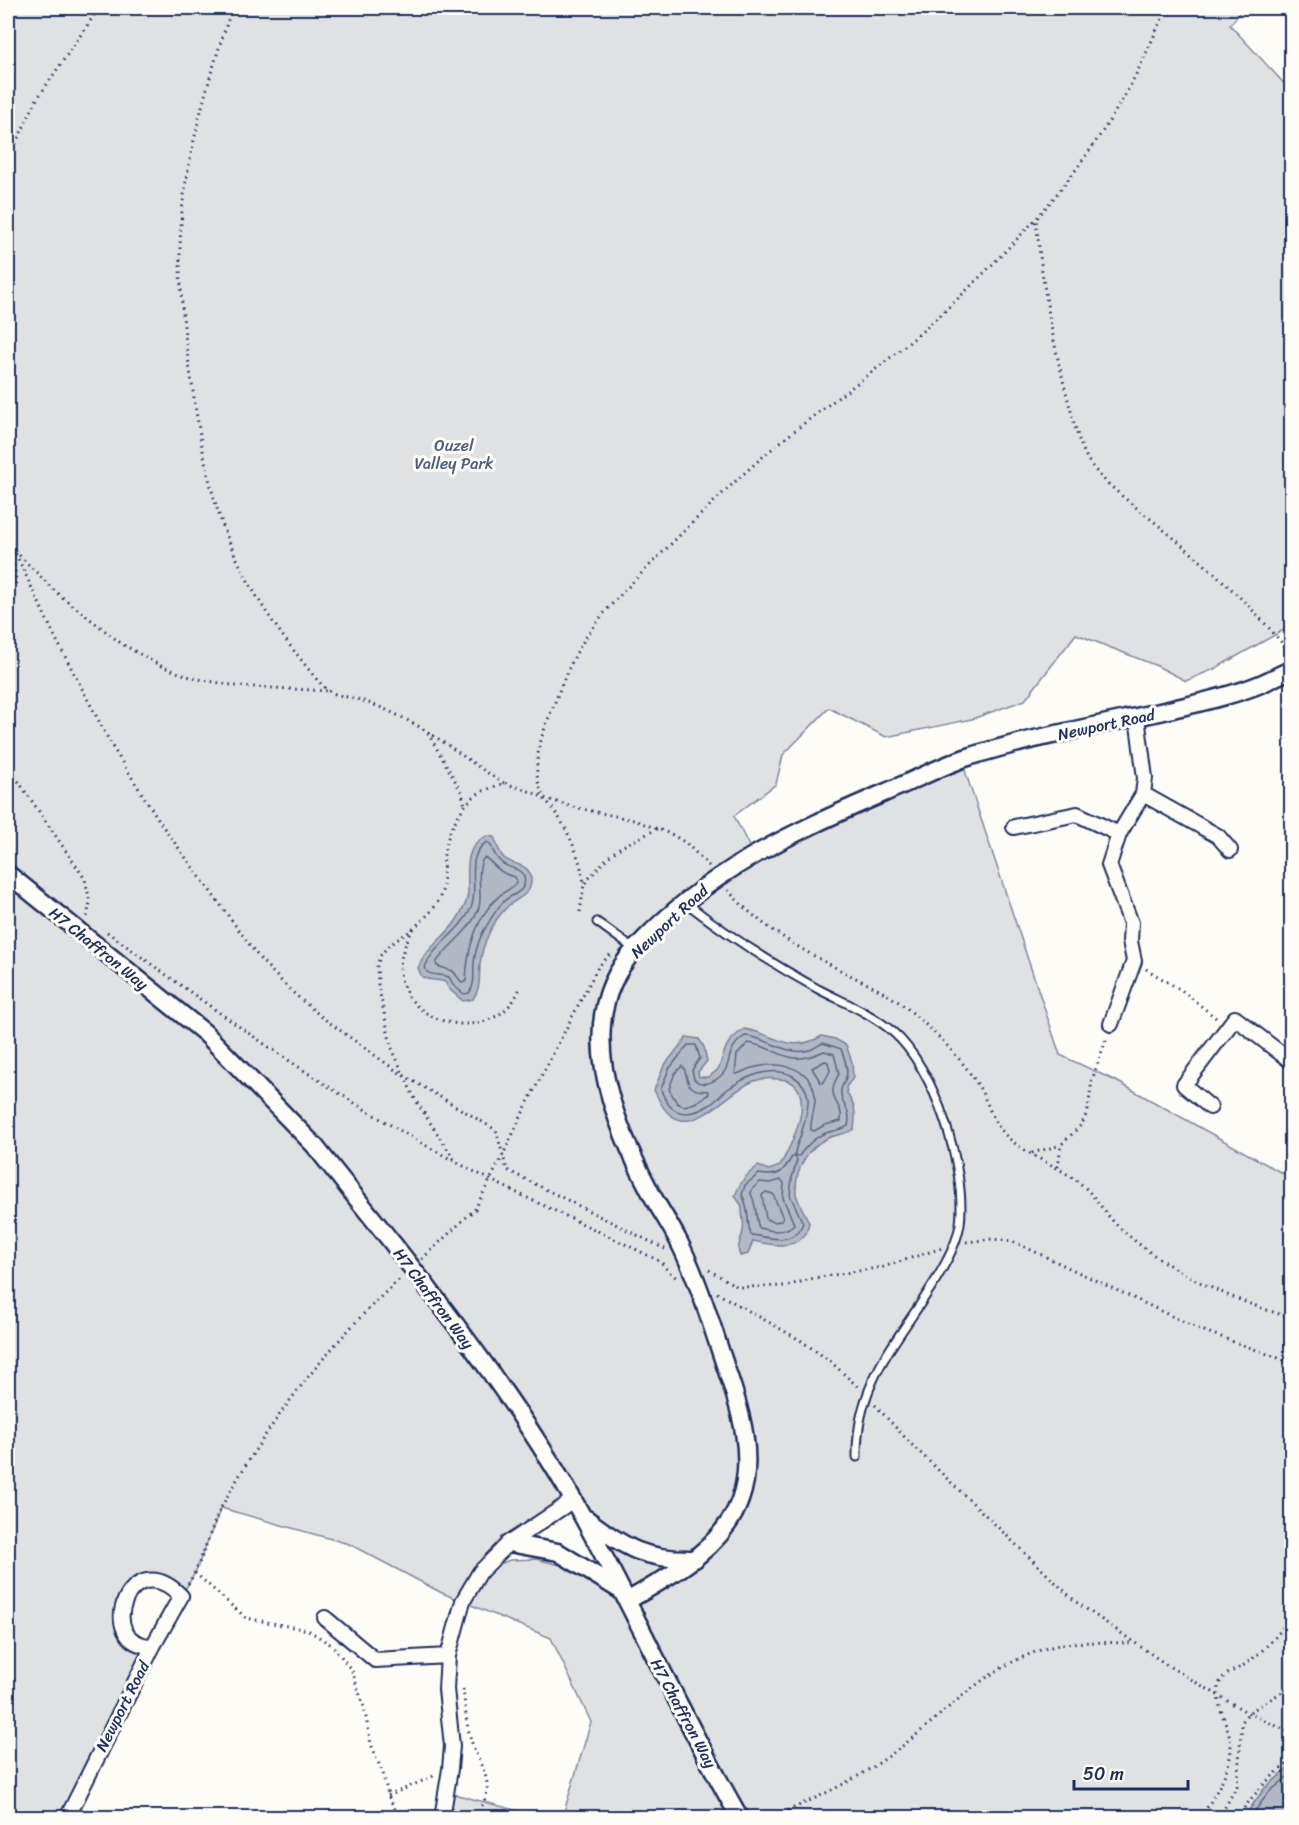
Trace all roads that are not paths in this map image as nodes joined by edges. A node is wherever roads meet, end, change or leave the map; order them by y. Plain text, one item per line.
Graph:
1 (1292, 669) edge
2 (1137, 717) junction
3 (1143, 794) junction
4 (1014, 827) dead end
5 (1119, 834) junction
6 (1230, 850) dead end
7 (8, 874) edge
8 (685, 902) junction
9 (597, 922) dead end
10 (634, 950) junction
11 (1111, 1024) road end
12 (1292, 1062) edge
13 (1210, 1107) dead end
14 (857, 1456) dead end
15 (573, 1499) junction
16 (581, 1514) junction
17 (509, 1543) junction
18 (695, 1559) junction
19 (624, 1596) junction
20 (325, 1618) dead end
21 (153, 1646) junction
22 (448, 1656) junction
23 (738, 1814) edge
24 (67, 1818) edge
25 (442, 1818) edge

1 - 2 street, Newport Road
2 - 3 street
2 - 8 street, Newport Road
3 - 5 street
3 - 6 street
4 - 5 street
5 - 11 street
7 - 15 street, H7 Chaffron Way, bridge
8 - 10 street, Newport Road
8 - 14 lane
9 - 10 lane
10 - 18 street, Newport Road
12 - 13 street
15 - 16 street, H7 Chaffron Way
15 - 17 street
16 - 18 street
16 - 19 street, H7 Chaffron Way
17 - 19 street
17 - 22 street
18 - 19 street, Newport Road
19 - 23 street, H7 Chaffron Way
20 - 22 street
21 - 21 street, Newport Road
21 - 24 street, Newport Road
22 - 25 street

